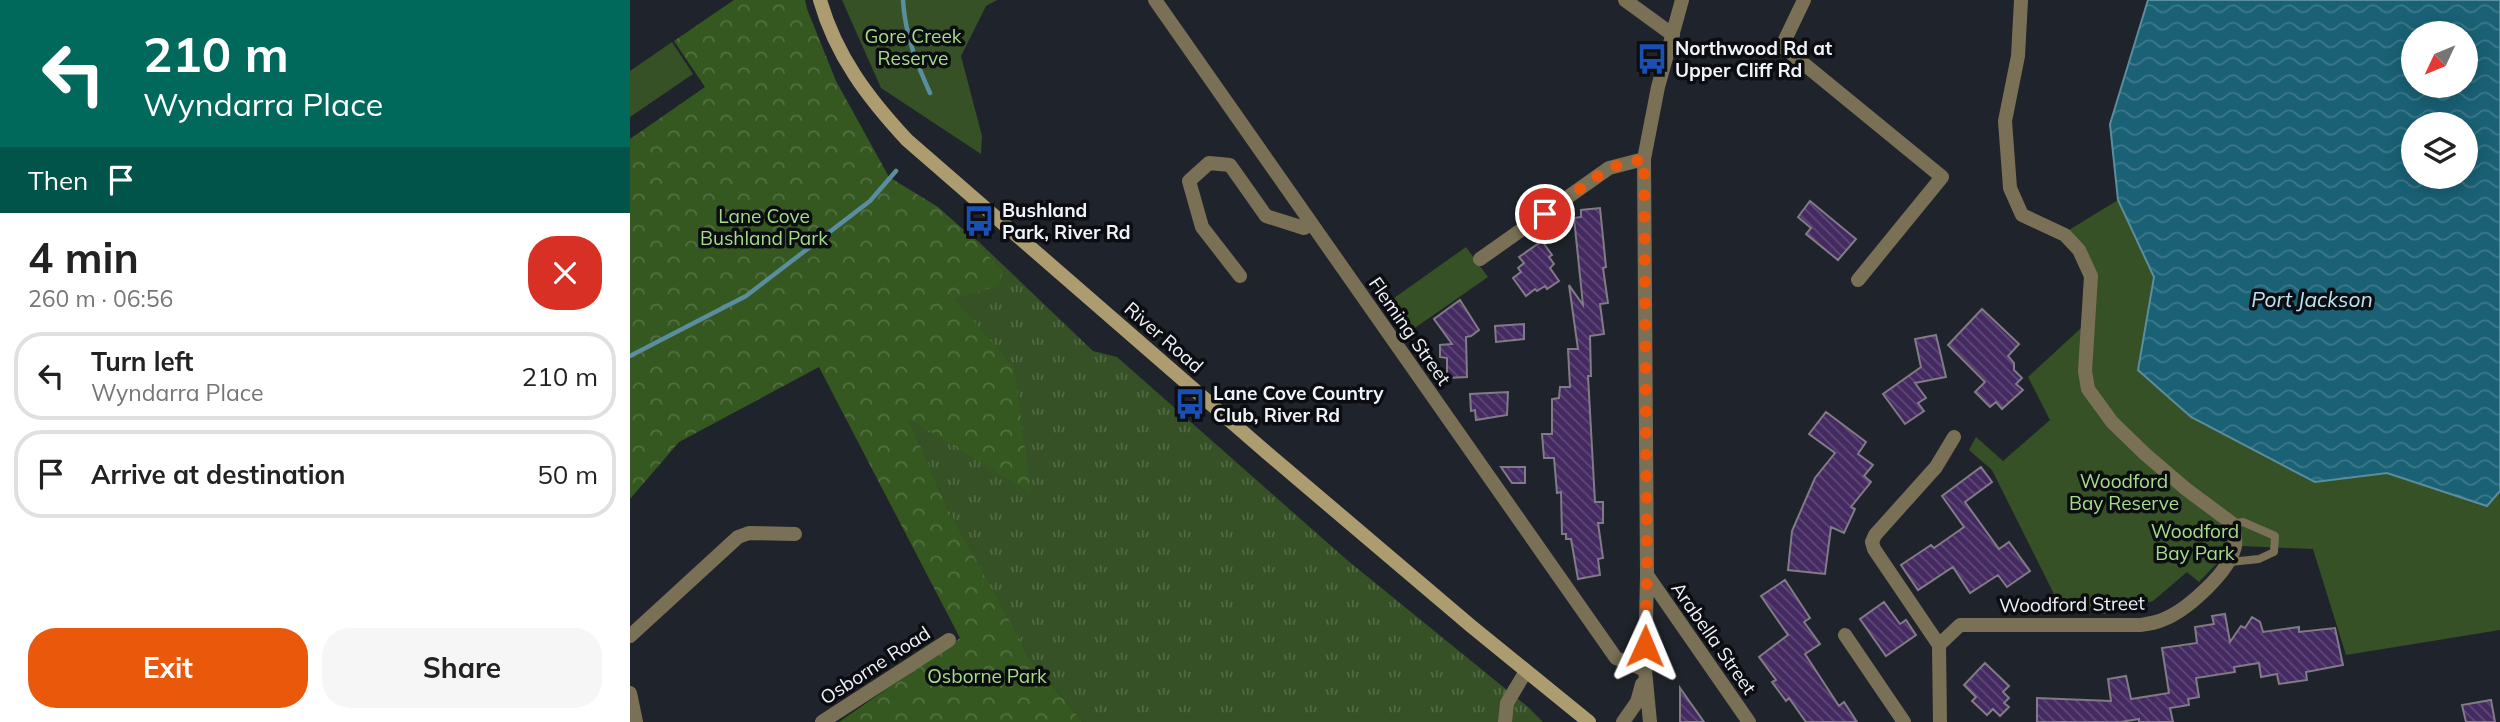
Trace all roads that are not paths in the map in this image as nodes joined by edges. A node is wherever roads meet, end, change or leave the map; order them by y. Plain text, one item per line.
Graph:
1 (820, 0) edge
2 (1155, 0) edge
3 (1625, 0) edge
4 (1682, 0) edge
5 (1804, 0) edge
6 (2021, 0) edge
7 (1673, 35) junction
8 (1644, 159) junction
9 (1312, 224) junction
10 (1480, 259) dead end
11 (1240, 276) dead end
12 (1858, 279) dead end
13 (1954, 437) dead end
14 (2233, 524) junction
15 (795, 534) dead end
16 (2230, 562) junction
17 (1647, 575) junction
18 (1845, 635) dead end
19 (630, 636) edge
20 (949, 640) dead end
21 (1939, 645) junction
22 (1645, 670) junction
23 (1526, 671) junction
24 (630, 693) edge
25 (636, 722) edge
26 (822, 722) edge
27 (1505, 722) edge
28 (1590, 722) edge
29 (1623, 722) edge
30 (1650, 722) edge
31 (1749, 722) edge
32 (1904, 722) edge
33 (1940, 722) edge

1 - 23 main road, River Road
2 - 9 street, Fleming Street
3 - 7 street
4 - 7 street
5 - 12 street
6 - 14 street
7 - 8 street
8 - 10 street
8 - 17 street
9 - 11 street
9 - 22 street, Fleming Street
13 - 21 street
14 - 16 street
14 - 16 lane
15 - 19 street
16 - 21 street, Woodford Street
17 - 22 street
17 - 31 street, Arabella Street
18 - 32 street
20 - 26 street, Osborne Road
21 - 33 street
22 - 29 street
22 - 30 street
23 - 27 street
23 - 28 main road, River Road
24 - 25 street

